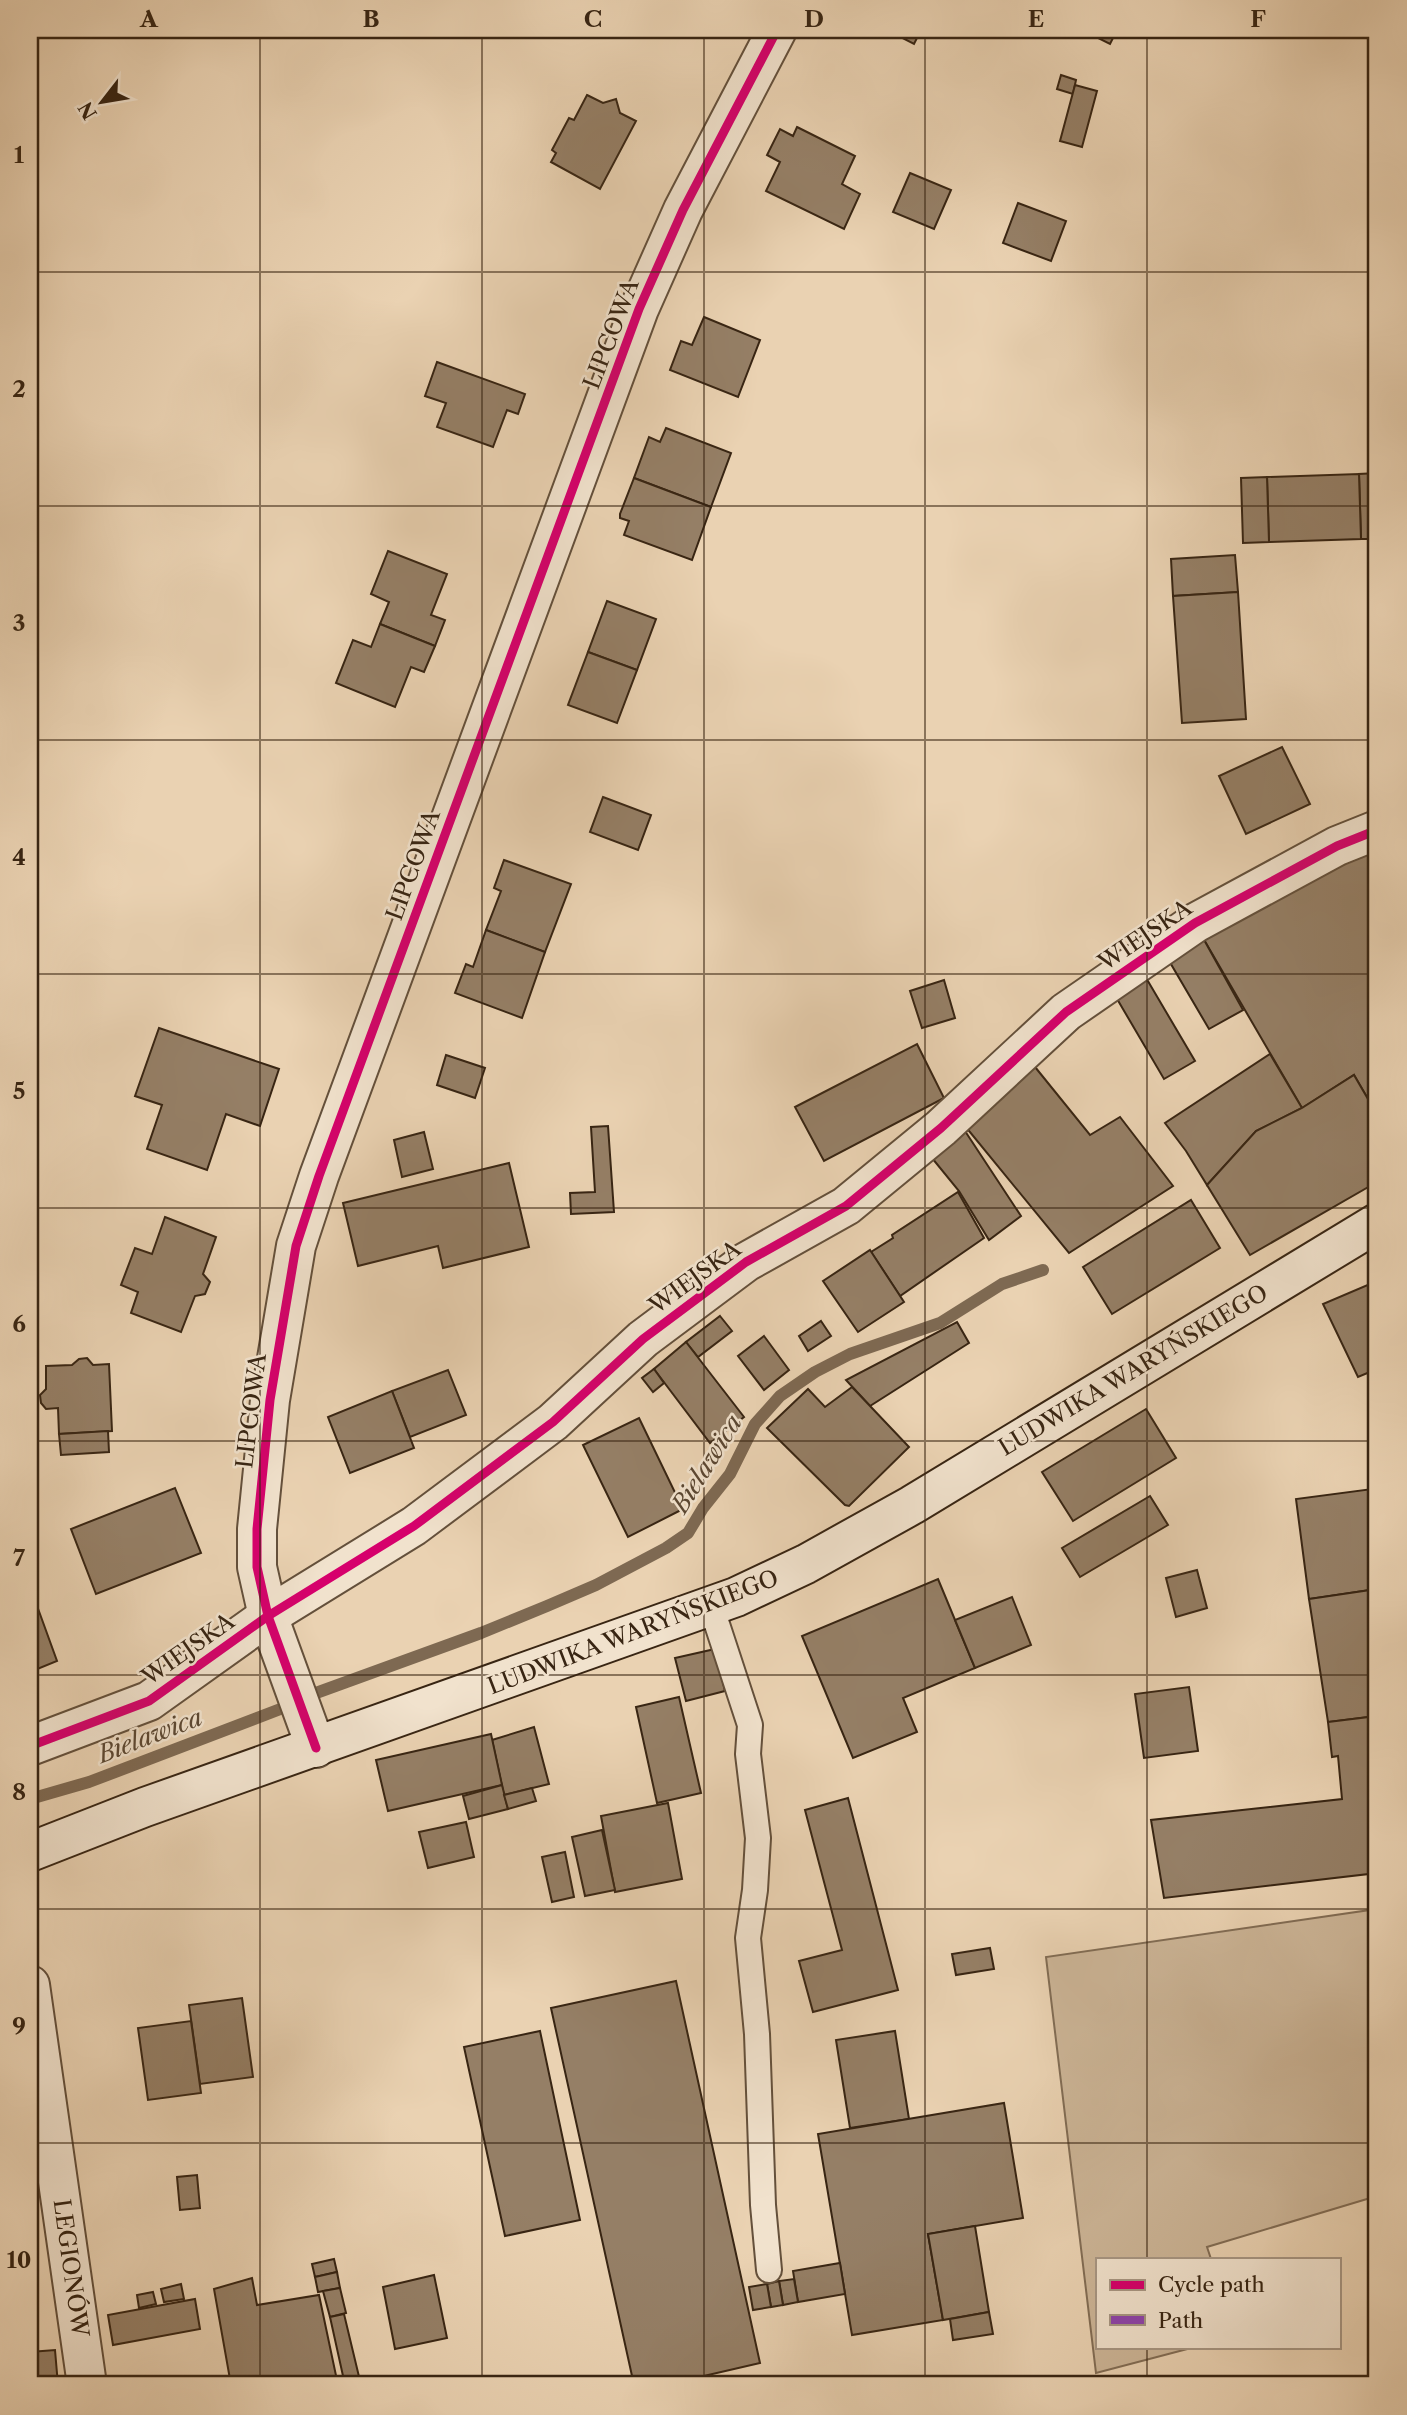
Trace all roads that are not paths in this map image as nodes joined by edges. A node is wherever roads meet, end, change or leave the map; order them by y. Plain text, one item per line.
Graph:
1 (778, 30) edge
2 (1377, 830) edge
3 (1377, 1223) edge
4 (711, 1606) junction
5 (268, 1616) junction
6 (30, 1746) edge
7 (316, 1748) junction
8 (30, 1852) edge
9 (30, 1985) edge
10 (769, 2270) dead end
11 (87, 2385) edge

1 - 5 street, LIPCOWA
2 - 5 street, WIEJSKA
3 - 4 street, LUDWIKA WARYŃSKIEGO
4 - 7 street, LUDWIKA WARYŃSKIEGO
4 - 10 lane
5 - 6 street, WIEJSKA
5 - 7 street, LIPCOWA
7 - 8 street, LUDWIKA WARYŃSKIEGO
9 - 11 street, LEGIONÓW

